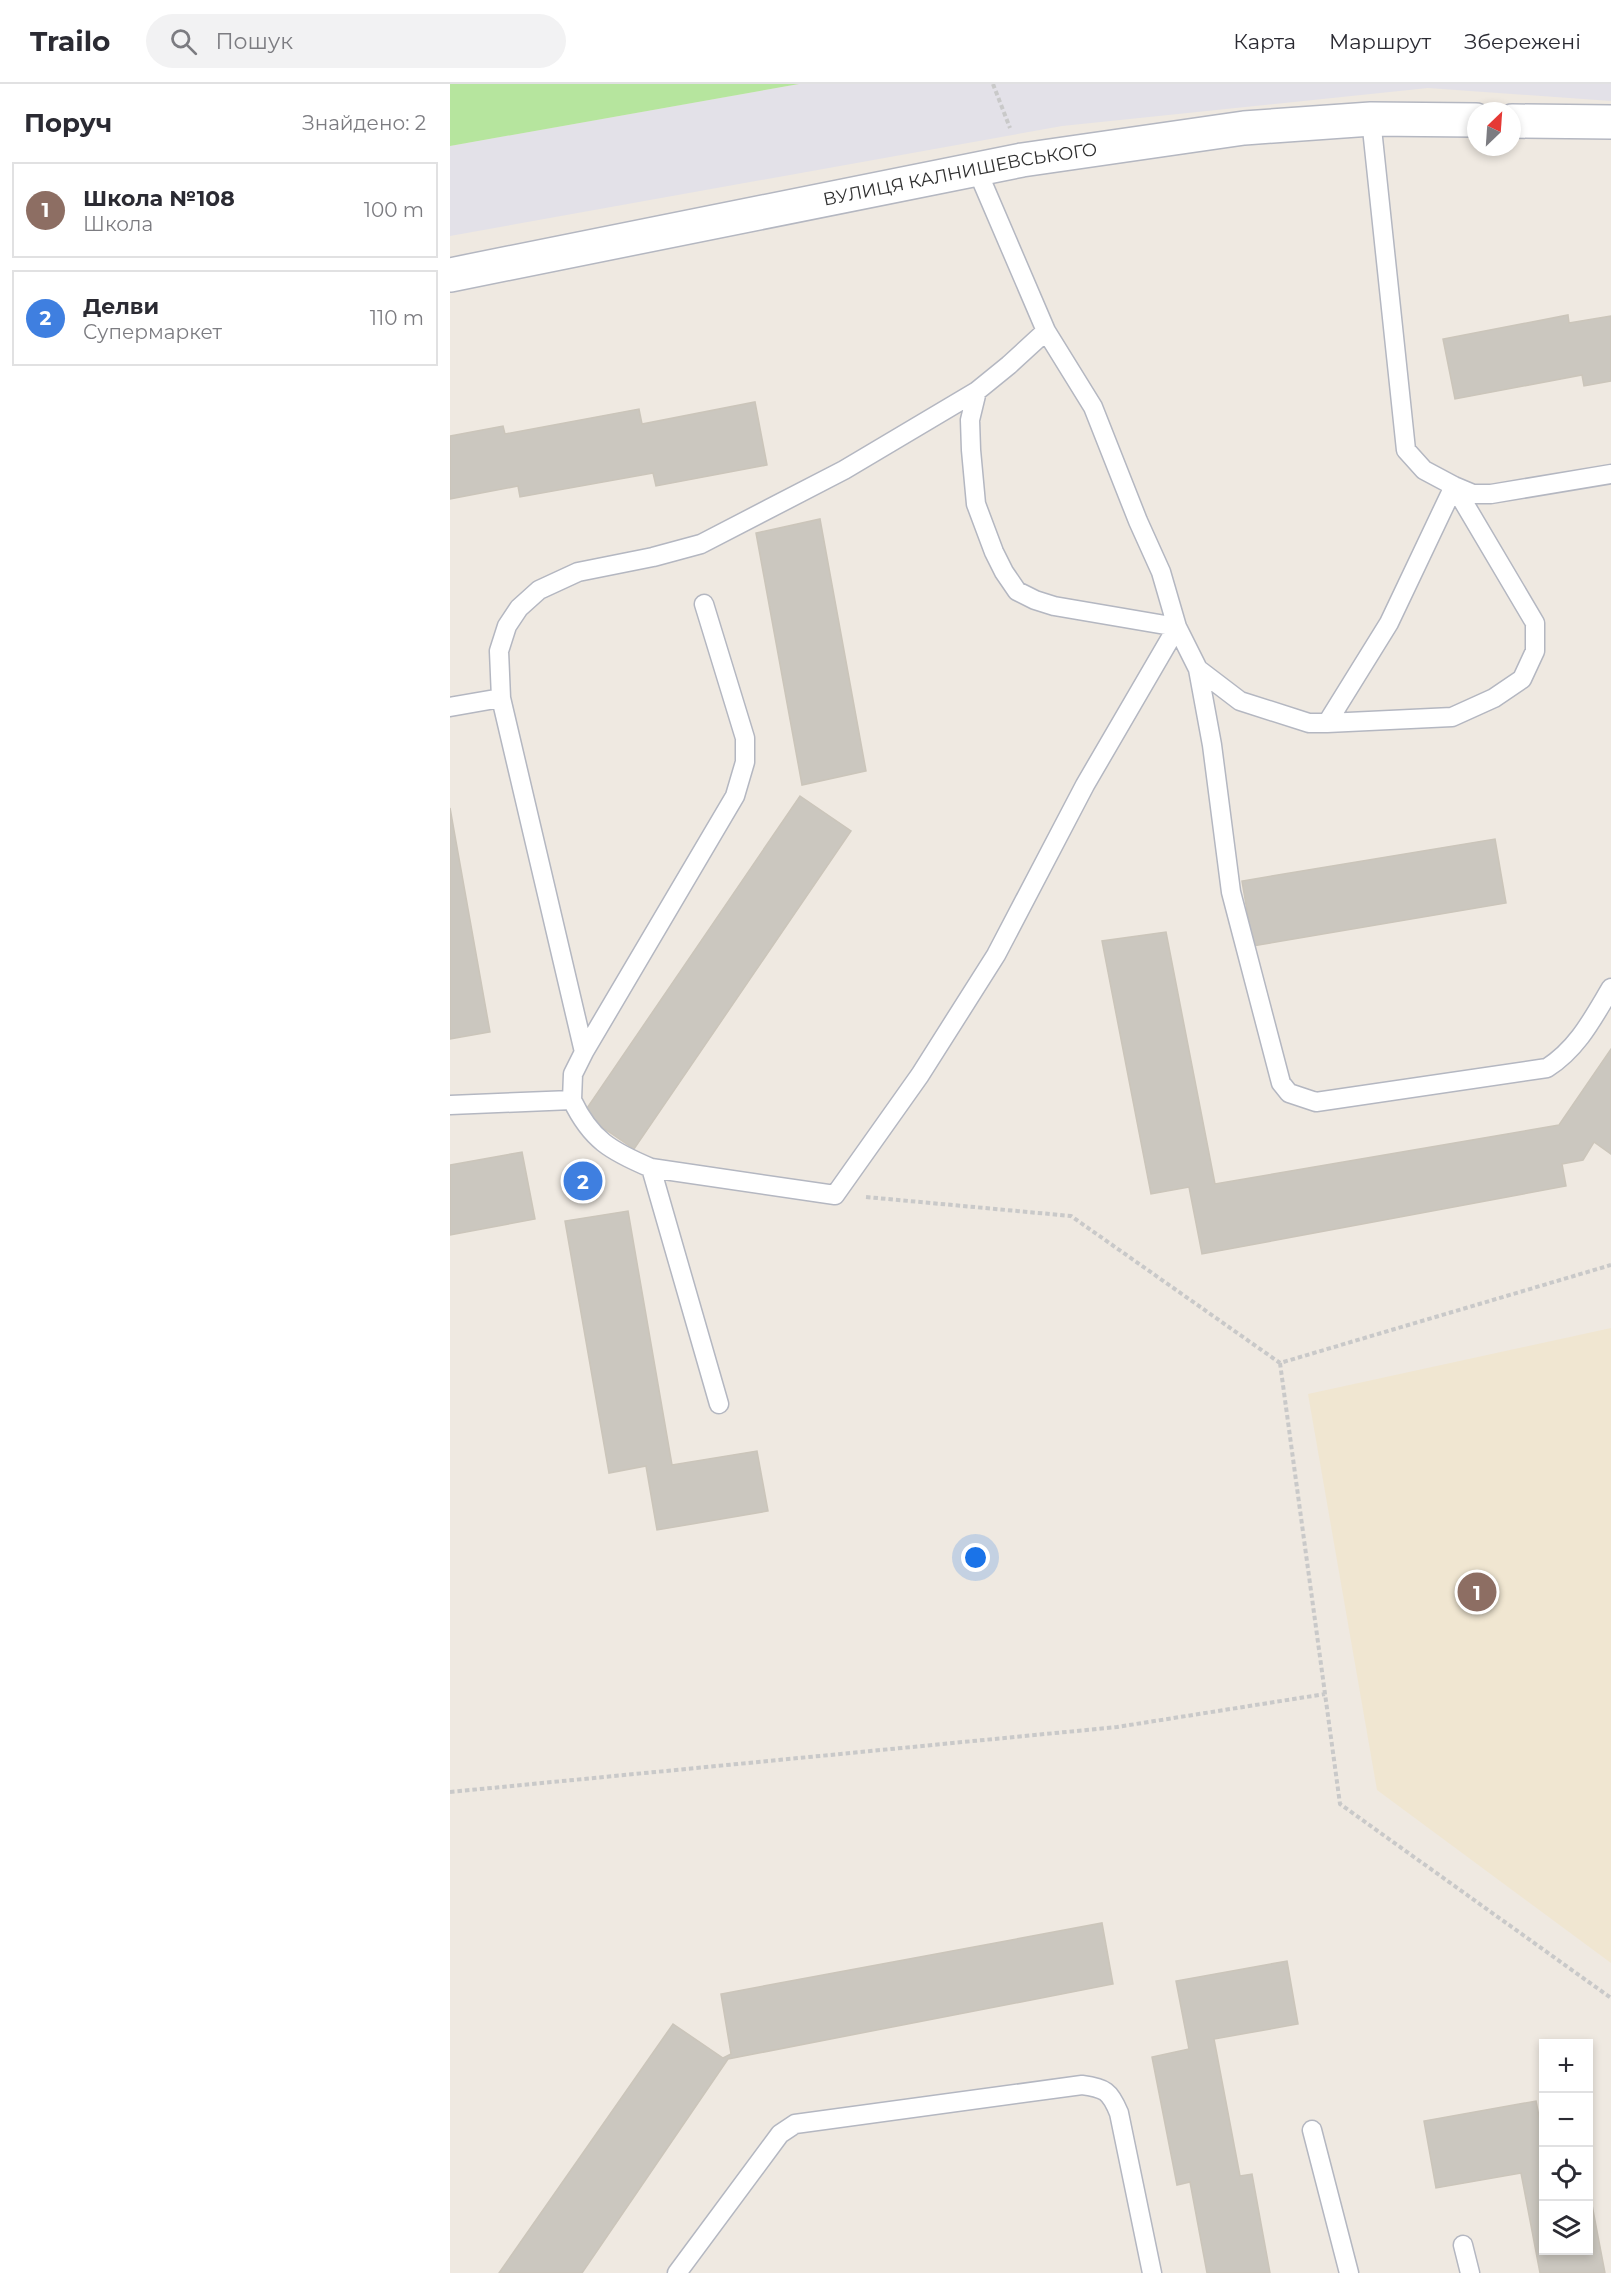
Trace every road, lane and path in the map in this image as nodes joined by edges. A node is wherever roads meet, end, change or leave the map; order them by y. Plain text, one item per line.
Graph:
1 (993, 84) edge
2 (1371, 119) junction
3 (1467, 120) edge
4 (1521, 121) edge
5 (1611, 122) edge
6 (1022, 160) junction
7 (977, 170) junction
8 (450, 275) edge
9 (1046, 331) junction
10 (977, 391) junction
11 (1611, 474) edge
12 (1454, 486) junction
13 (704, 604) dead end
14 (1177, 627) junction
15 (1198, 669) junction
16 (501, 698) junction
17 (450, 707) edge
18 (1327, 723) junction
19 (1611, 988) edge
20 (584, 1052) junction
21 (572, 1100) junction
22 (450, 1105) edge
23 (651, 1168) junction
24 (835, 1195) junction
25 (1611, 1265) edge
26 (1280, 1363) junction
27 (719, 1404) dead end
28 (1325, 1694) junction
29 (450, 1792) edge
30 (1611, 1998) edge
31 (1312, 2130) dead end
32 (1463, 2245) dead end
33 (677, 2273) edge
34 (1152, 2273) edge
35 (1349, 2273) edge
36 (1470, 2273) edge

1 - 6 path
2 - 3 street, ВУЛИЦЯ КАЛНИШЕВСЬКОГО
2 - 6 street, ВУЛИЦЯ КАЛНИШЕВСЬКОГО
2 - 12 lane
4 - 5 street
6 - 7 street, ВУЛИЦЯ КАЛНИШЕВСЬКОГО
7 - 8 street, ВУЛИЦЯ КАЛНИШЕВСЬКОГО
7 - 9 lane
9 - 10 lane
9 - 14 lane
10 - 14 lane
10 - 16 lane
11 - 12 lane
12 - 18 lane
12 - 18 lane
13 - 20 lane
14 - 15 lane
14 - 24 lane
15 - 18 lane
15 - 19 lane
16 - 17 lane
16 - 20 lane
20 - 21 lane
21 - 22 lane
21 - 23 lane
23 - 24 lane
23 - 27 lane
24 - 26 path
25 - 26 path
26 - 28 path
28 - 29 path
28 - 30 path
31 - 35 lane
32 - 36 lane
33 - 34 lane

